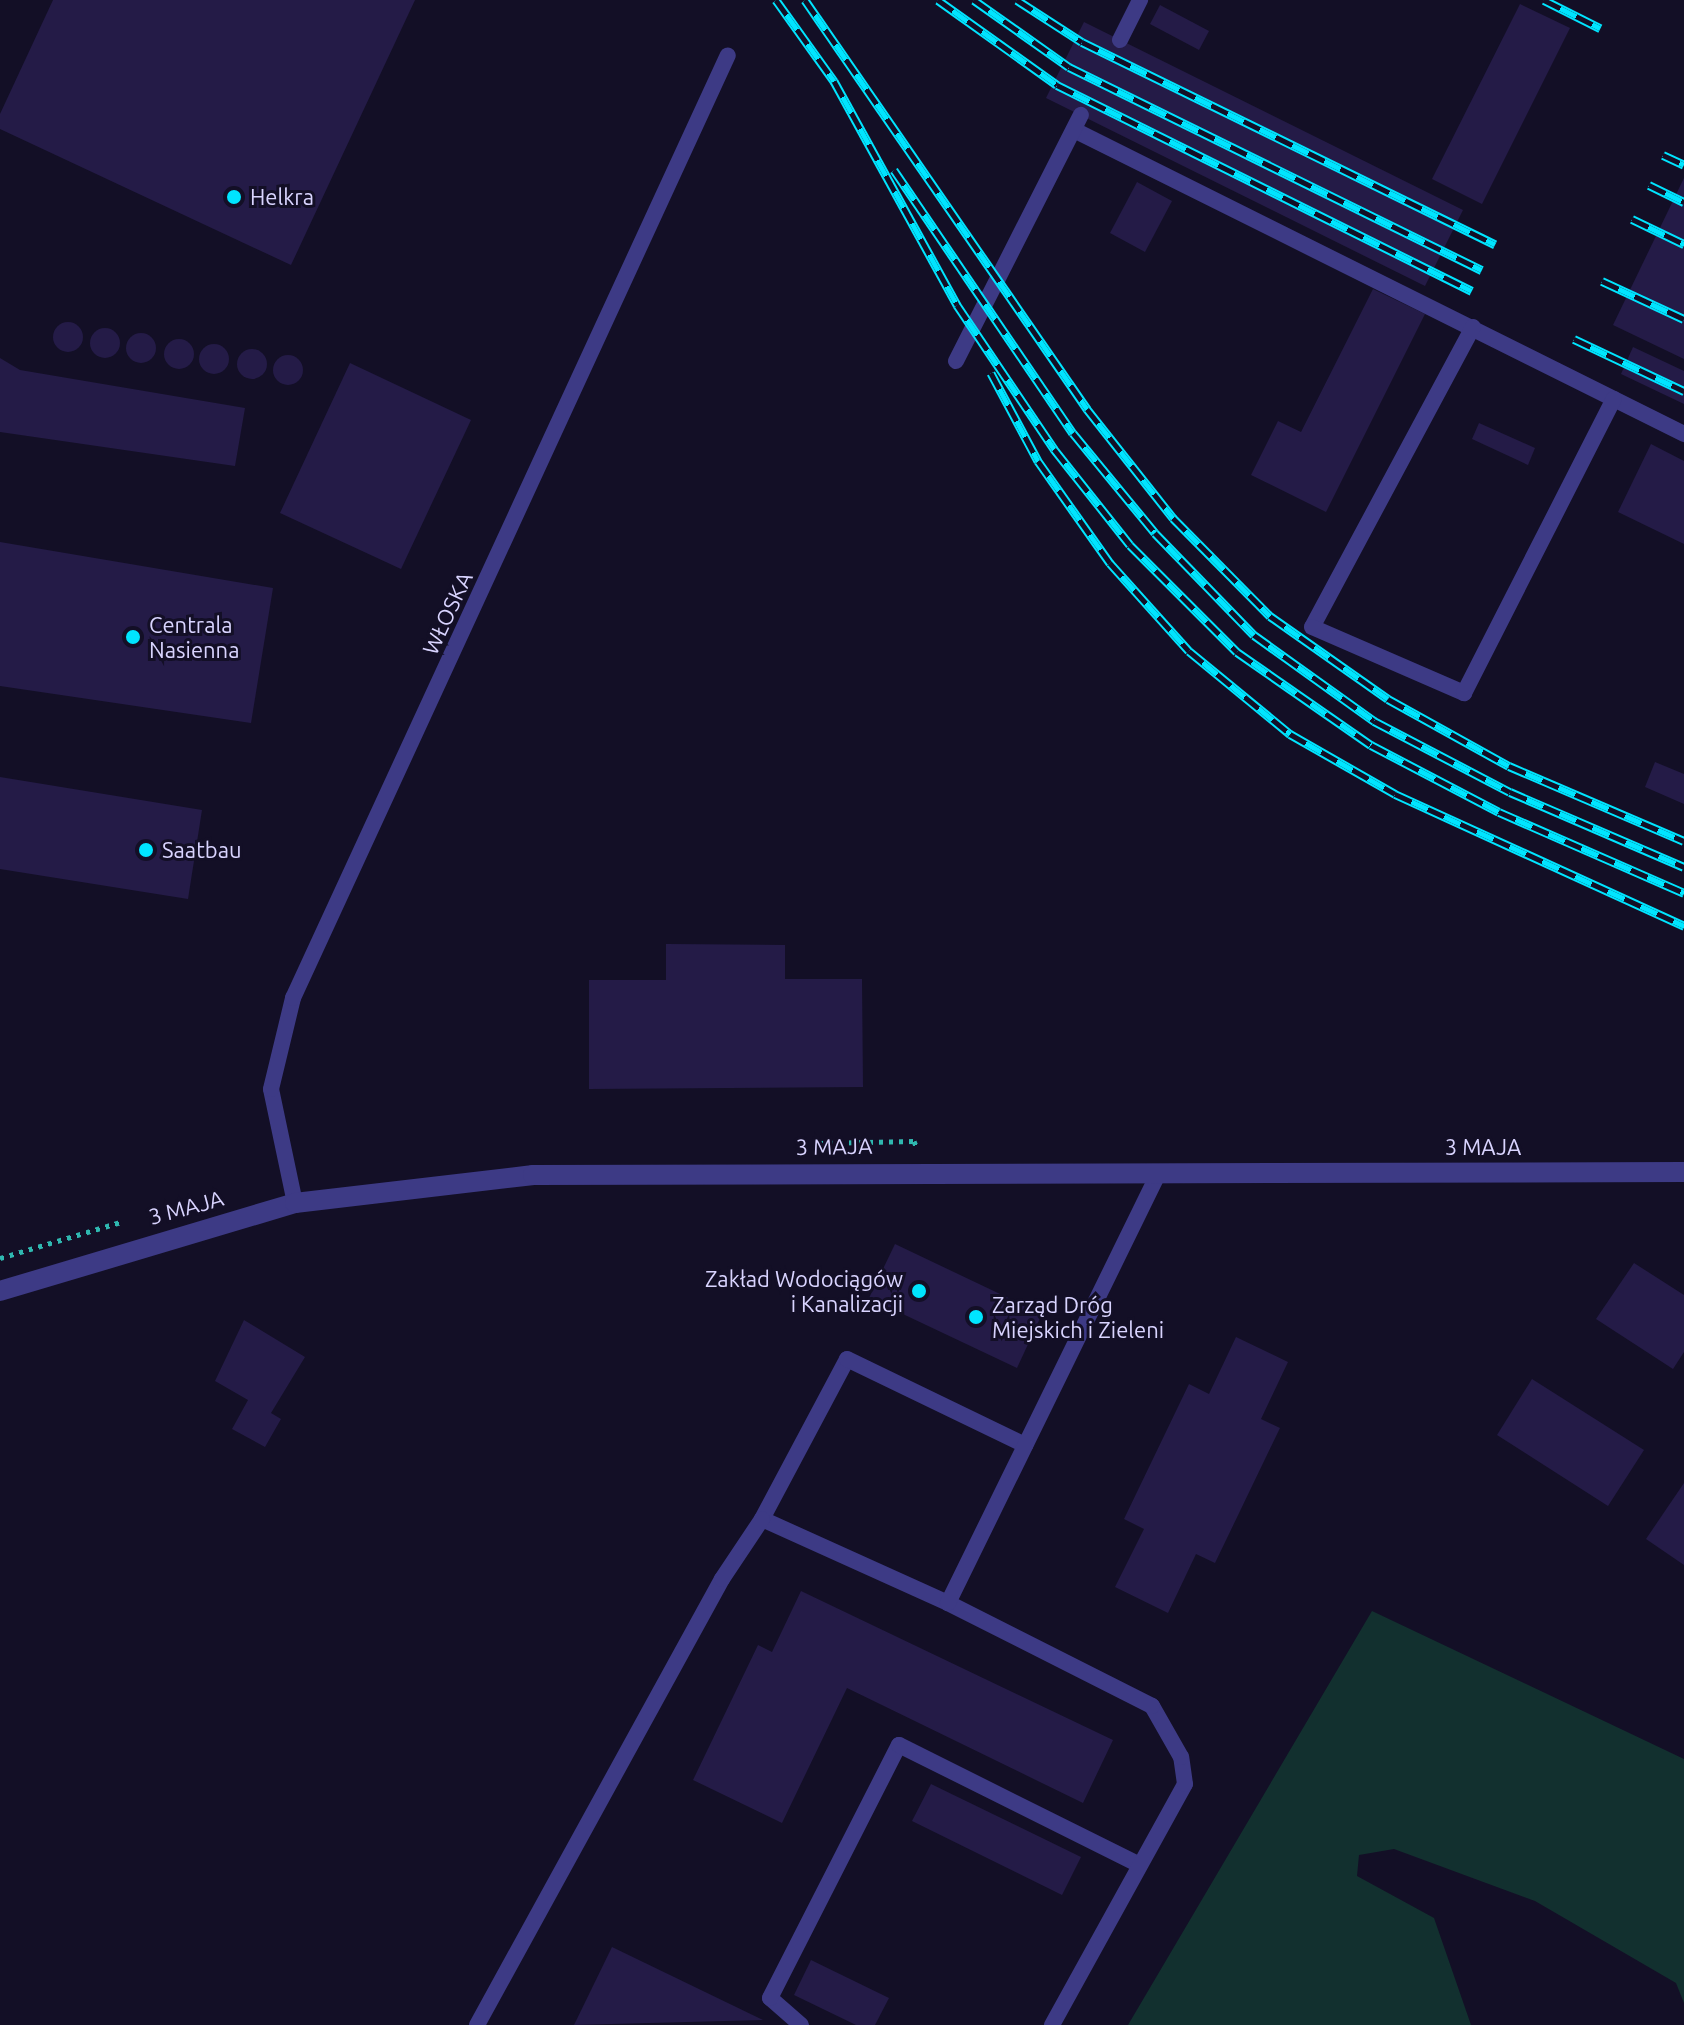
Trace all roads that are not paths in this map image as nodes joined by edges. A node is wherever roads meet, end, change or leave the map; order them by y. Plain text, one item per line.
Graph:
1 (1140, 0) edge
2 (1120, 40) dead end
3 (728, 55) dead end
4 (1473, 327) junction
5 (956, 361) dead end
6 (1614, 399) junction
7 (1684, 434) edge
8 (1684, 1172) edge
9 (1159, 1173) junction
10 (295, 1203) junction
11 (0, 1291) edge
12 (1025, 1445) junction
13 (762, 1519) junction
14 (948, 1603) junction
15 (1140, 1865) junction
16 (481, 2024) edge
17 (801, 2025) edge
18 (1052, 2025) edge

1 - 2 lane
3 - 10 lane, WŁOSKA
4 - 5 lane
4 - 6 lane
4 - 6 lane
6 - 7 lane
8 - 9 street, 3 MAJA
9 - 10 street, 3 MAJA
9 - 12 lane
10 - 11 street, 3 MAJA
12 - 13 lane
12 - 14 lane
13 - 14 lane
13 - 16 lane
14 - 15 lane
15 - 17 lane
15 - 18 lane

